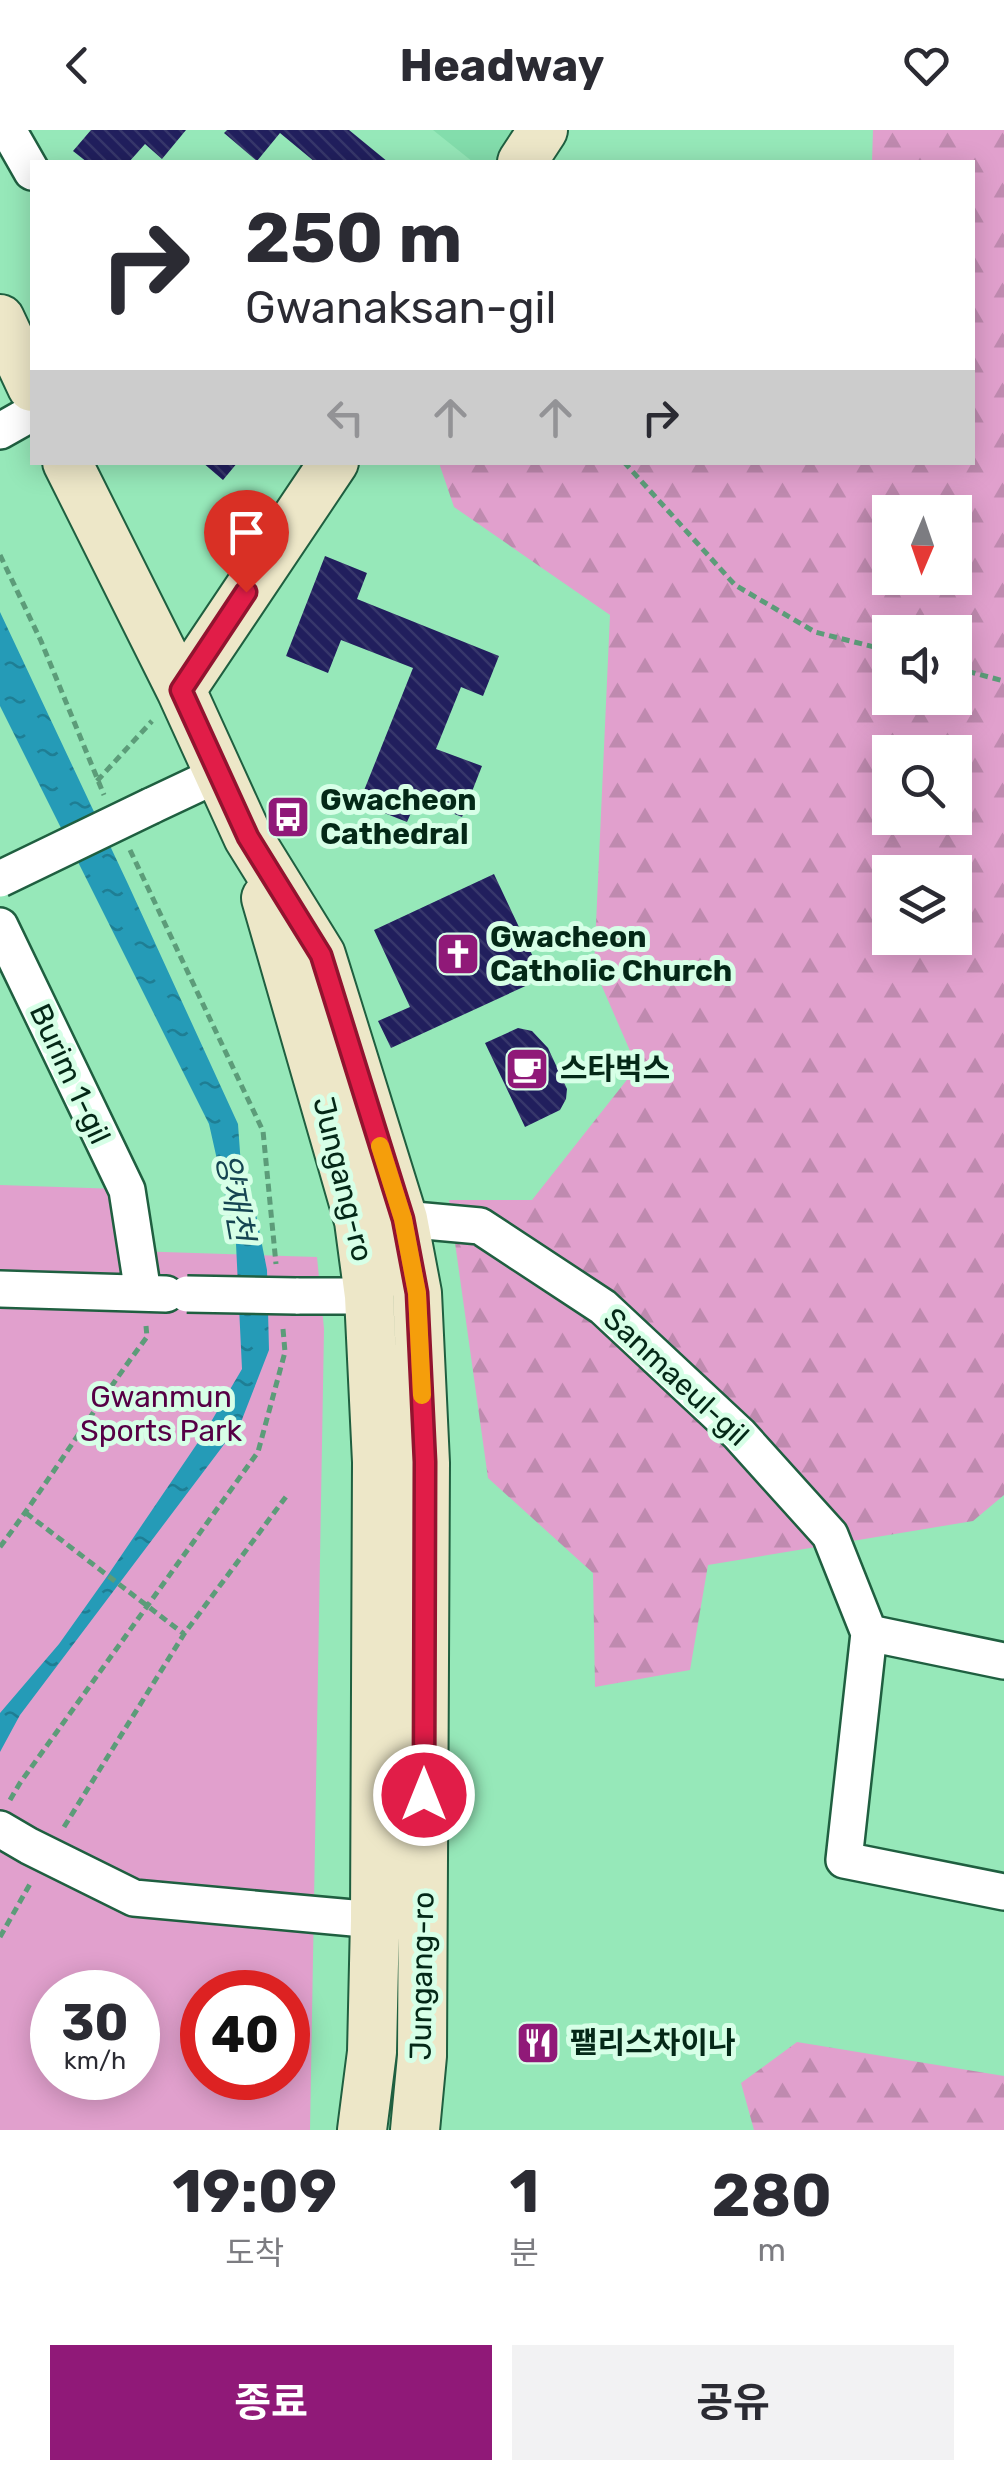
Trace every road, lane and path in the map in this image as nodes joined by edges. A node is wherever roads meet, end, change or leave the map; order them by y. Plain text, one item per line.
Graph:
1 (8, 130) edge
2 (543, 130) edge
3 (523, 160) edge
4 (30, 168) edge
5 (0, 319) edge
6 (30, 384) edge
7 (30, 414) edge
8 (0, 430) edge
9 (68, 465) edge
10 (332, 465) edge
11 (627, 465) edge
12 (0, 555) edge
13 (872, 646) edge
14 (972, 673) edge
15 (1004, 681) edge
16 (181, 690) junction
17 (219, 774) junction
18 (248, 837) junction
19 (0, 879) edge
20 (0, 926) edge
21 (403, 1219) junction
22 (0, 1289) edge
23 (143, 1293) junction
24 (369, 1296) junction
25 (288, 1494) dead end
26 (26, 1512) junction
27 (0, 1547) edge
28 (869, 1633) junction
29 (184, 1634) junction
30 (1004, 1661) edge
31 (25, 1843) edge
32 (1004, 1892) edge
33 (375, 1920) junction
34 (0, 1937) edge
35 (362, 2130) edge
36 (416, 2130) edge

1 - 4 street
2 - 3 street
5 - 6 street
7 - 8 street
9 - 16 street, Jungang-ro
10 - 16 street
11 - 13 path
12 - 16 path
14 - 15 path
16 - 17 street, Jungang-ro
17 - 18 street, Jungang-ro
17 - 19 street, bridge
18 - 21 street, Jungang-ro
18 - 24 street, Jungang-ro
20 - 23 street, Burim 1-gil
21 - 28 street, Sanmaeul-gil
21 - 36 street, Jungang-ro
22 - 23 street
23 - 24 street, bridge
23 - 26 path
24 - 33 street, Jungang-ro
25 - 29 path
26 - 27 path
26 - 29 path
28 - 30 street
28 - 32 street, Sanmaeul-gil
29 - 31 path
31 - 33 street
31 - 34 path
33 - 35 street, Jungang-ro

